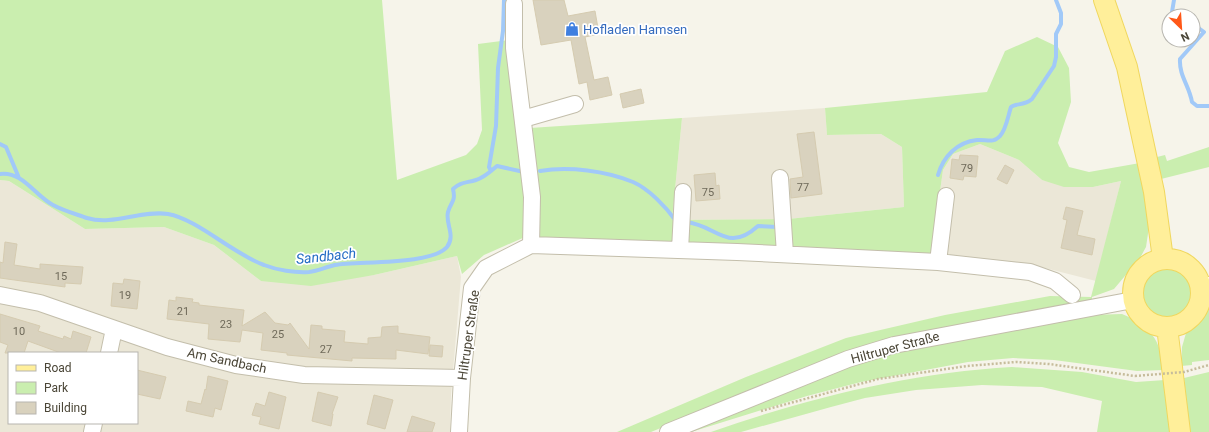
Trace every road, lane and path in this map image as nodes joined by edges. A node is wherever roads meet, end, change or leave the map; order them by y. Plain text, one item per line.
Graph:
1 (1104, 0) edge
2 (514, 4) dead end
3 (575, 104) dead end
4 (523, 120) junction
5 (780, 178) dead end
6 (683, 192) dead end
7 (946, 196) dead end
8 (531, 245) junction
9 (680, 250) junction
10 (785, 254) junction
11 (1163, 259) junction
12 (938, 262) junction
13 (1205, 286) edge
14 (0, 295) edge
15 (1072, 295) dead end
16 (1133, 300) junction
17 (1167, 327) junction
18 (114, 329) junction
19 (109, 352) edge
20 (1209, 365) edge
21 (462, 378) junction
22 (759, 412) dead end
23 (459, 432) edge
24 (668, 432) edge
25 (1180, 432) edge

1 - 11 main road
2 - 4 street
3 - 4 street
4 - 8 street
5 - 10 street
6 - 9 street
7 - 12 street
8 - 9 street, Hiltruper Straße
8 - 21 street, Hiltruper Straße
9 - 10 street, Hiltruper Straße
10 - 12 street, Hiltruper Straße
11 - 13 main road
11 - 16 main road
12 - 15 street, Hiltruper Straße
13 - 17 main road
14 - 18 street, Am Sandbach
16 - 17 main road
16 - 24 street, Hiltruper Straße
17 - 25 main road
18 - 19 street
18 - 21 street, Am Sandbach
20 - 22 path, bridge
21 - 23 street, Hiltruper Straße

